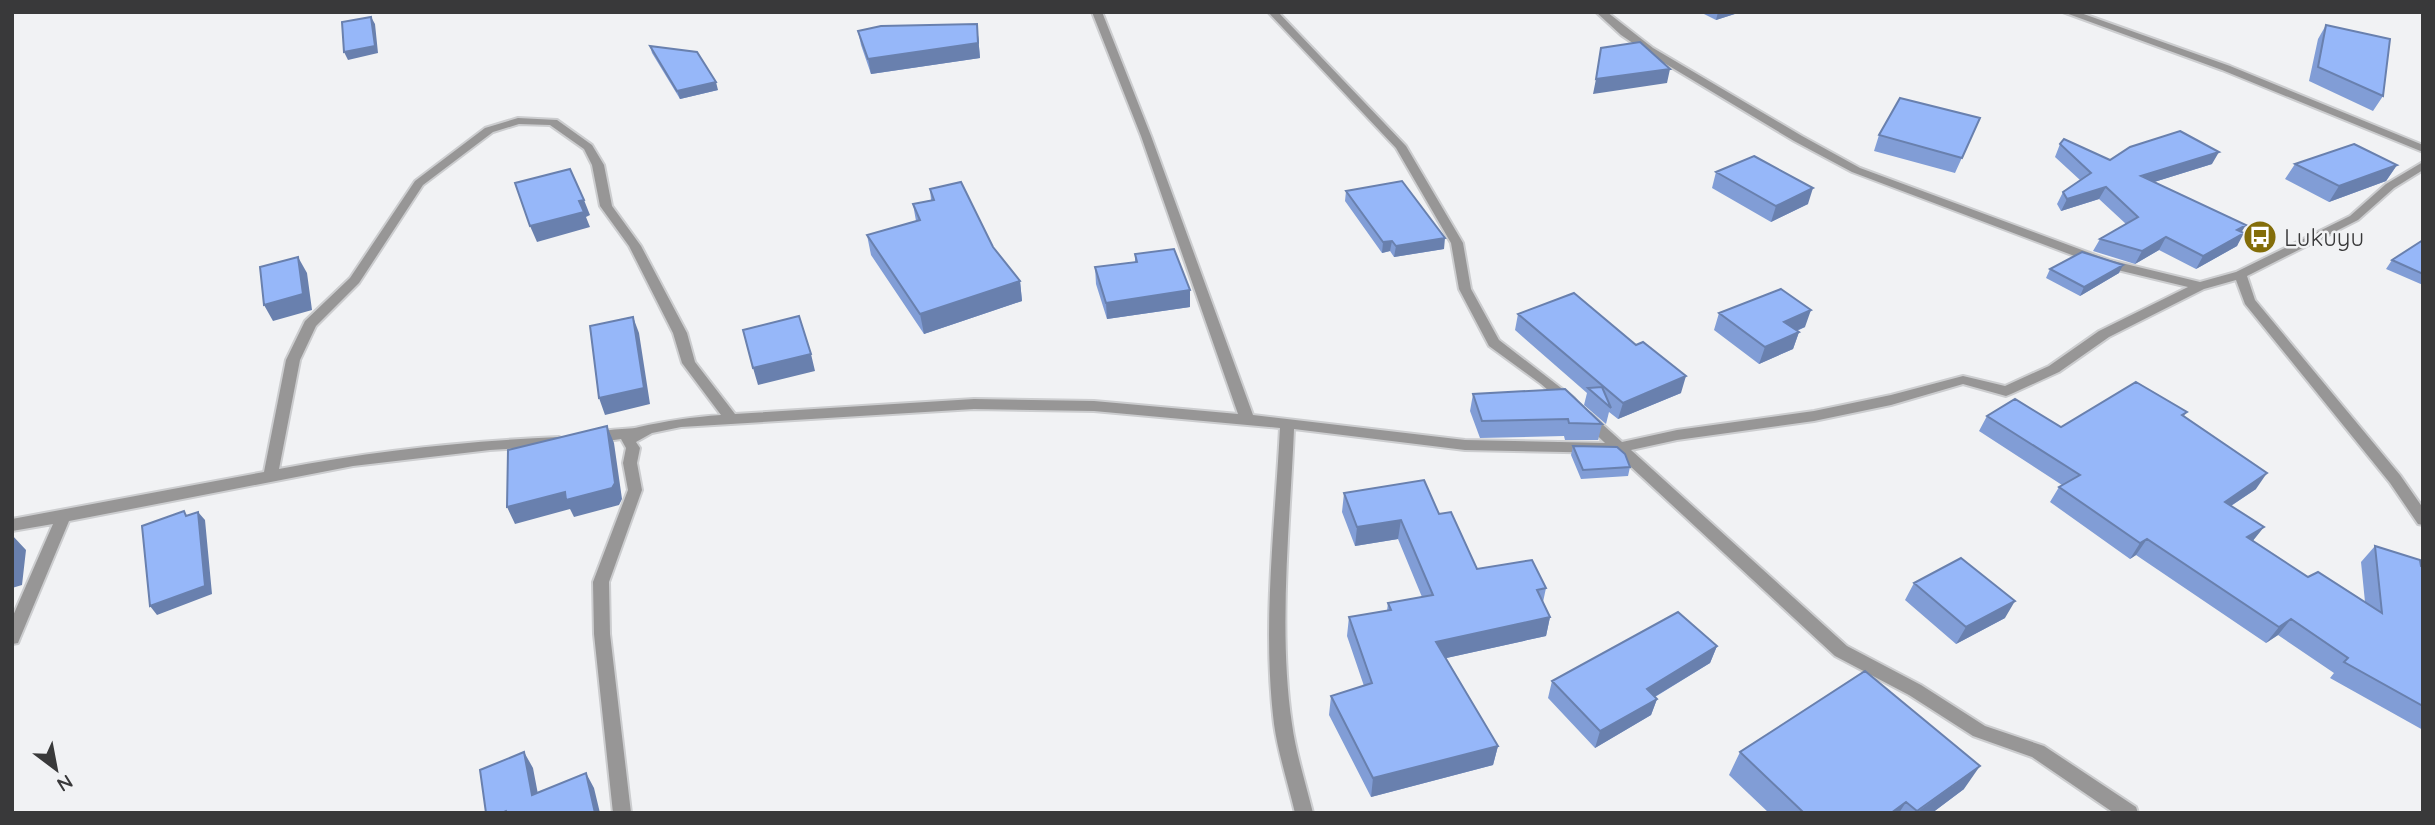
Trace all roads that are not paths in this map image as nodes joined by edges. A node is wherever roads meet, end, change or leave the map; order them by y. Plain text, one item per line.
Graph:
1 (1097, 12) edge
2 (1273, 12) edge
3 (1601, 12) edge
4 (2068, 12) edge
5 (2423, 149) edge
6 (2423, 165) edge
7 (2240, 275) junction
8 (2200, 286) junction
9 (730, 417) junction
10 (1247, 419) junction
11 (1287, 426) junction
12 (640, 432) junction
13 (1619, 448) junction
14 (270, 478) junction
15 (63, 517) junction
16 (2423, 520) edge
17 (12, 525) edge
18 (12, 638) edge
19 (622, 813) edge
20 (1304, 813) edge
21 (2129, 813) edge

1 - 10 street
2 - 13 street
3 - 8 street
4 - 5 street
6 - 7 street
7 - 8 street
7 - 16 street
8 - 13 street
9 - 10 street
9 - 12 street
9 - 14 street
10 - 11 street
11 - 13 street
11 - 20 street
12 - 14 street
12 - 19 street
13 - 21 street
14 - 15 street
15 - 17 street
15 - 18 street

